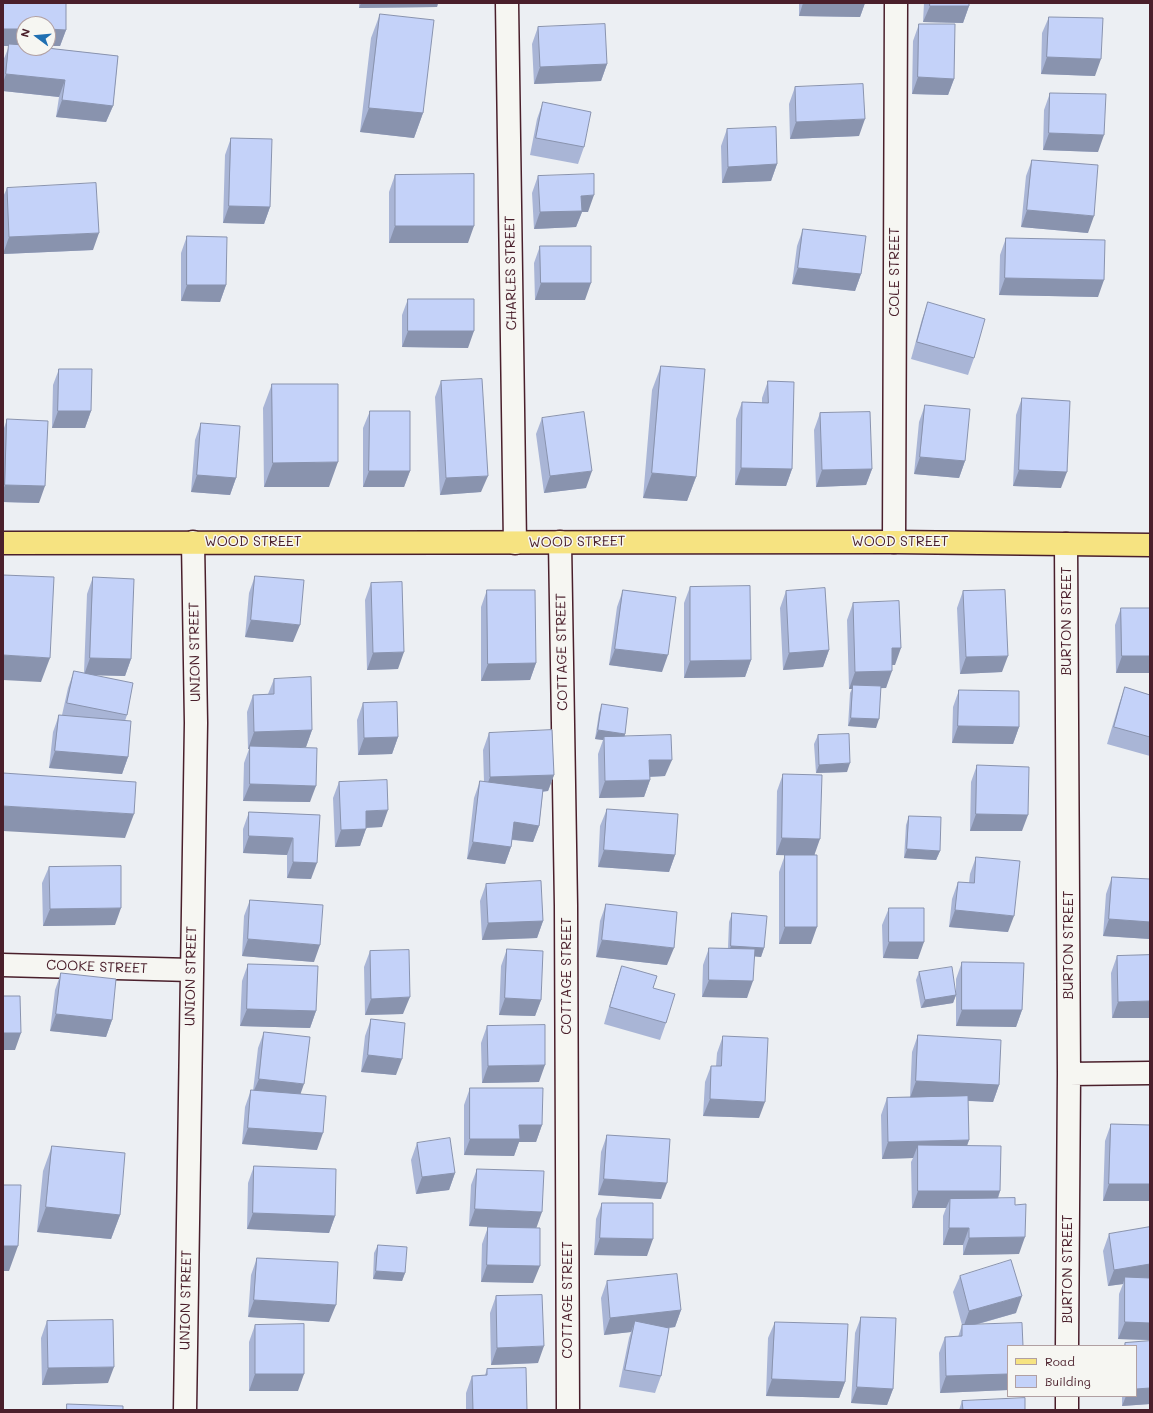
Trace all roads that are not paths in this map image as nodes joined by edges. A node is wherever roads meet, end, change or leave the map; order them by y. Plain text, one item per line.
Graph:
1 (507, 3) edge
2 (896, 3) edge
3 (193, 542) junction
4 (560, 542) junction
5 (894, 542) junction
6 (3, 543) edge
7 (515, 543) junction
8 (1066, 544) junction
9 (1150, 545) edge
10 (3, 965) edge
11 (191, 970) junction
12 (1150, 1073) edge
13 (1070, 1074) junction
14 (1068, 1345) edge
15 (1067, 1397) edge
16 (185, 1410) edge
17 (568, 1410) edge
18 (1067, 1410) edge

1 - 7 street, CHARLES STREET
2 - 5 street, COLE STREET
3 - 6 main road, WOOD STREET
3 - 7 main road, WOOD STREET
3 - 11 street, UNION STREET
4 - 5 main road, WOOD STREET
4 - 7 main road, WOOD STREET
4 - 17 street, COTTAGE STREET
5 - 8 main road, WOOD STREET
8 - 9 main road, WOOD STREET
8 - 13 street, BURTON STREET
10 - 11 street, COOKE STREET
11 - 16 street, UNION STREET
12 - 13 street
13 - 14 street, BURTON STREET
15 - 18 street

